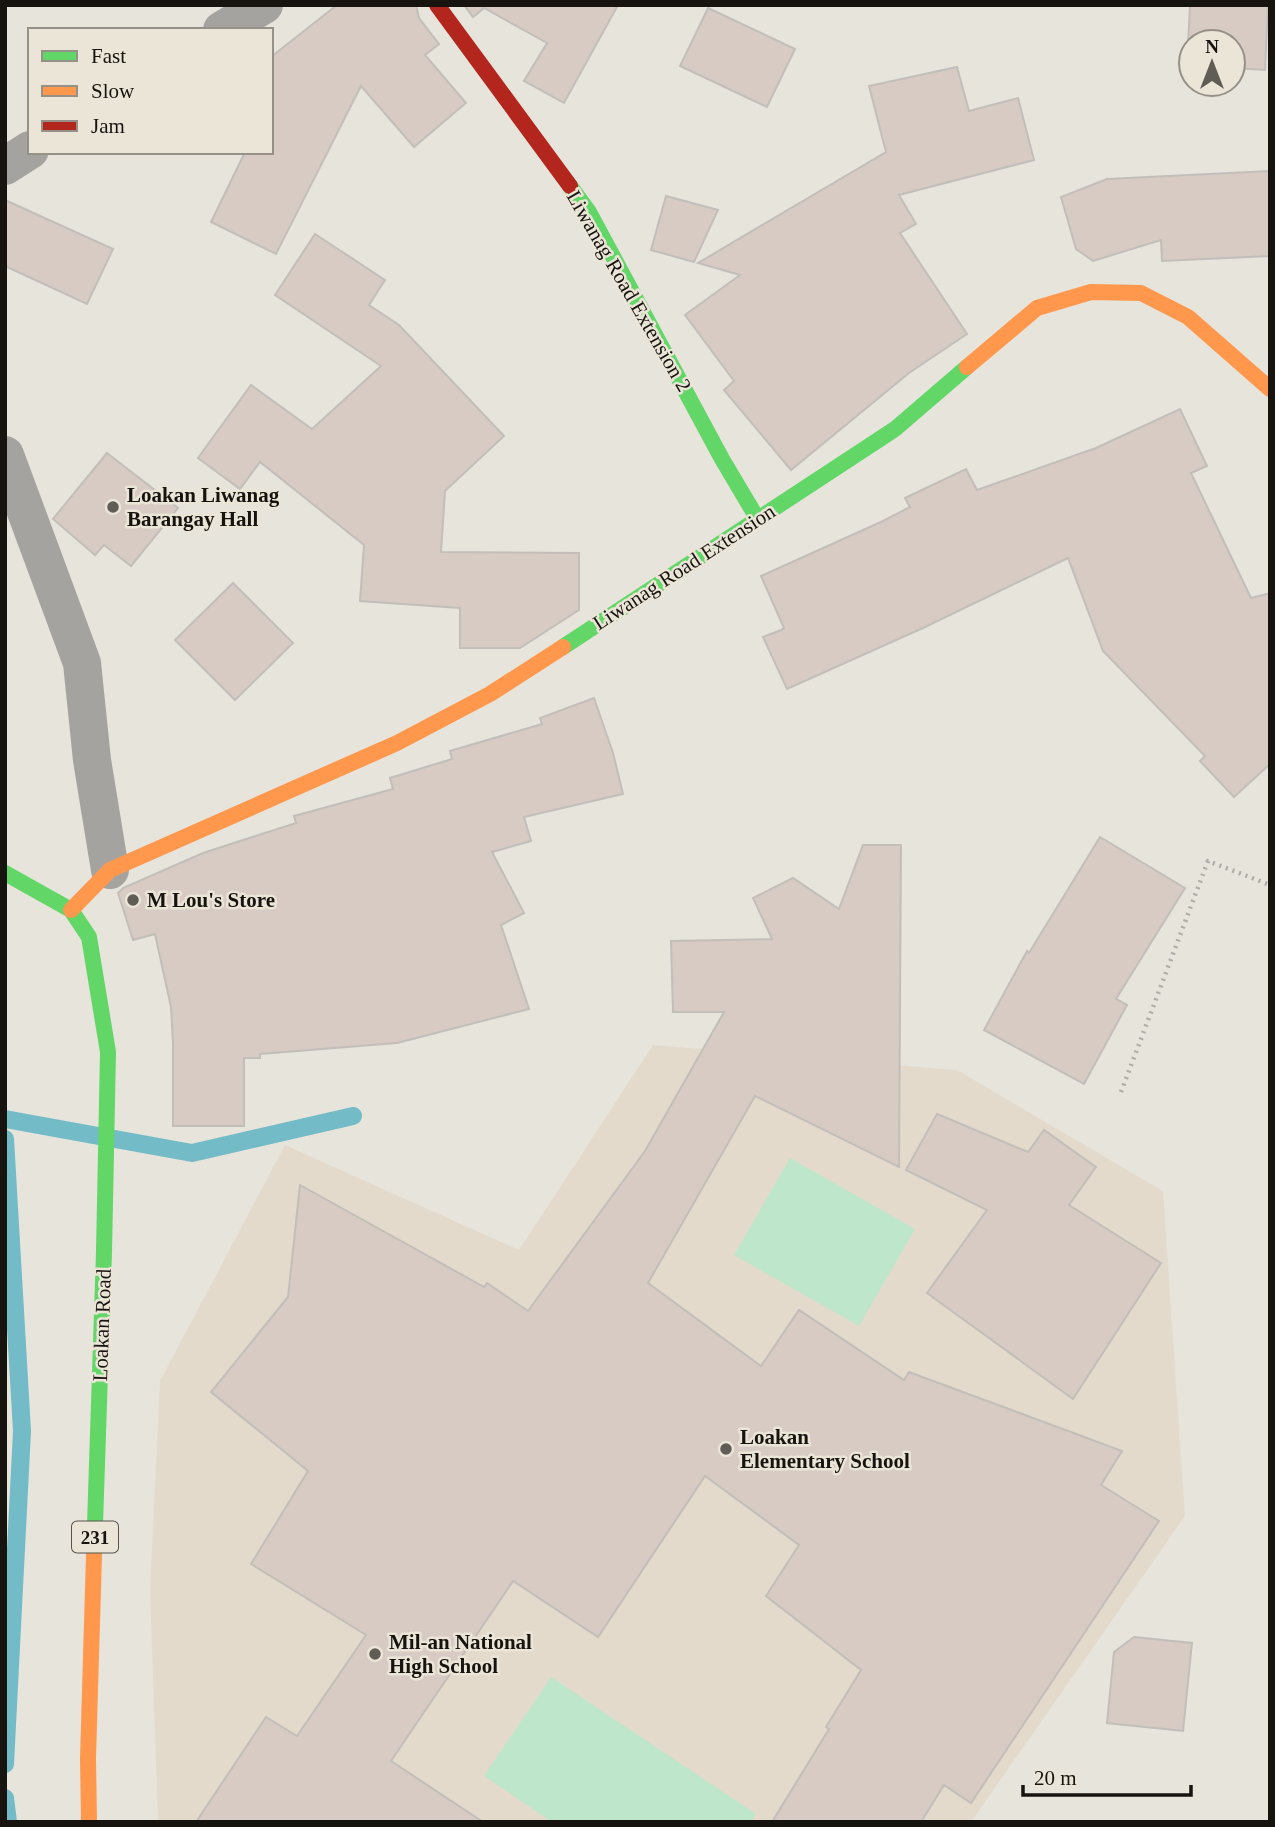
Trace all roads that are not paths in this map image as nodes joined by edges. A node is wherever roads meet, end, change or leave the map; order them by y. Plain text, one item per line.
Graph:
1 (264, 5) edge
2 (437, 5) edge
3 (225, 28) edge
4 (28, 151) edge
5 (5, 166) edge
6 (1270, 389) edge
7 (5, 455) edge
8 (757, 518) junction
9 (110, 870) junction
10 (5, 873) edge
11 (71, 910) junction
12 (89, 1822) edge

1 - 3 street
2 - 8 street, Liwanag Road Extension 2
4 - 5 street
6 - 8 street, Liwanag Road Extension
7 - 9 street
8 - 9 street, Liwanag Road Extension
9 - 11 street, Liwanag Road Extension
10 - 11 street, Loakan Road / 231
11 - 12 street, Loakan Road / 231

